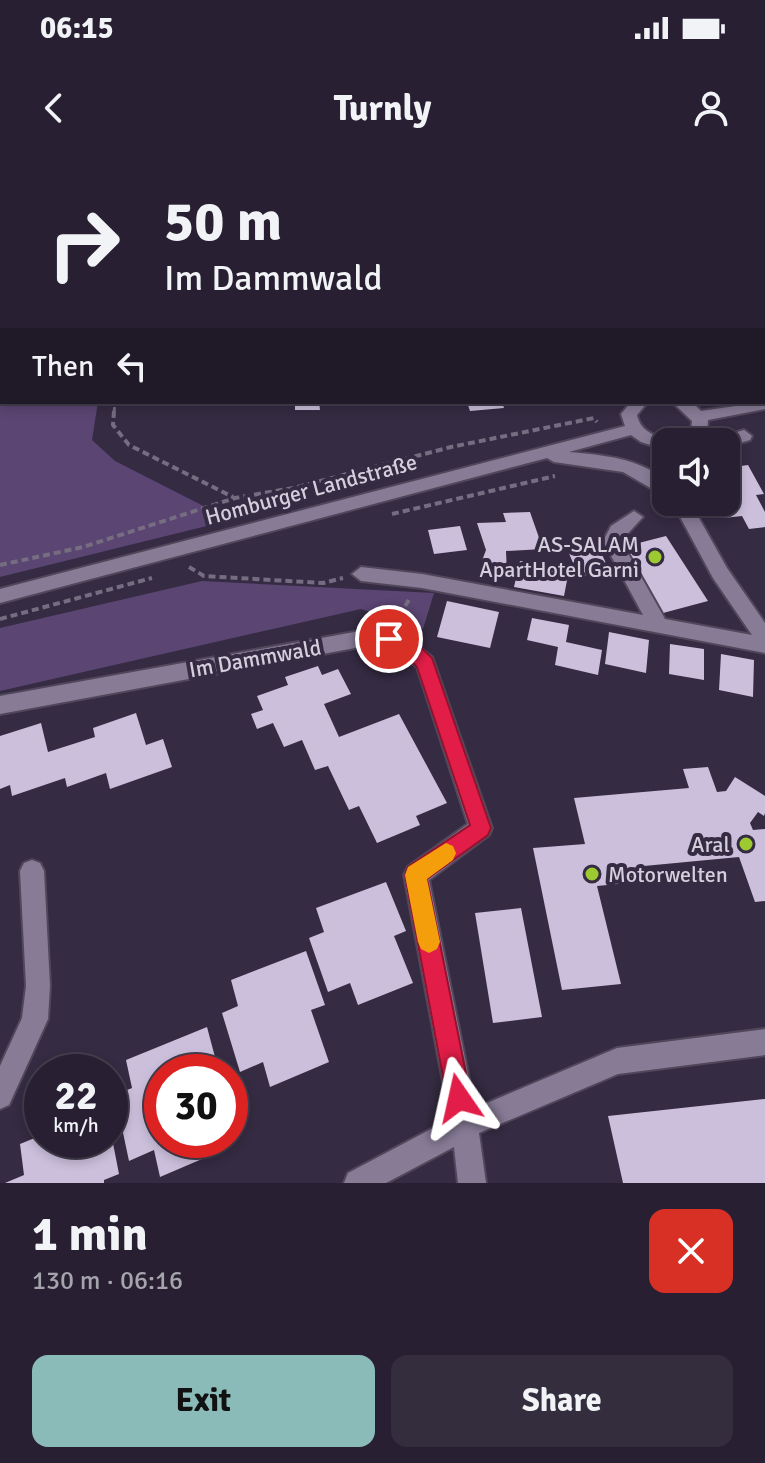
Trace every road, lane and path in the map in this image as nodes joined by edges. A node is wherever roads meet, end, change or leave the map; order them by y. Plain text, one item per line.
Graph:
1 (115, 404) edge
2 (638, 404) edge
3 (682, 404) edge
4 (765, 404) edge
5 (698, 417) junction
6 (594, 418) dead end
7 (699, 428) edge
8 (634, 429) junction
9 (744, 436) dead end
10 (740, 437) edge
11 (652, 440) edge
12 (538, 454) junction
13 (557, 475) dead end
14 (652, 482) edge
15 (235, 498) junction
16 (381, 516) dead end
17 (687, 516) edge
18 (634, 517) dead end
19 (203, 563) dead end
20 (0, 565) edge
21 (361, 574) joint
22 (160, 575) dead end
23 (416, 590) dead end
24 (0, 596) edge
25 (0, 619) edge
26 (659, 625) junction
27 (394, 626) dead end
28 (765, 638) edge
29 (765, 645) edge
30 (0, 705) edge
31 (32, 871) dead end
32 (765, 1042) edge
33 (0, 1096) edge
34 (465, 1126) junction
35 (358, 1183) edge
36 (472, 1183) edge

1 - 15 path
2 - 8 street
3 - 5 street
4 - 5 street
5 - 7 street
6 - 15 path
8 - 11 street
8 - 12 street, Homburger Landstraße
9 - 10 street
12 - 14 street
12 - 24 street, Homburger Landstraße
13 - 16 path
15 - 20 path
17 - 28 street
18 - 26 street
19 - 21 path
21 - 26 street
22 - 25 path
23 - 27 path
26 - 29 street
30 - 34 street, Im Dammwald
31 - 33 street
32 - 34 street
34 - 35 street
34 - 36 street

